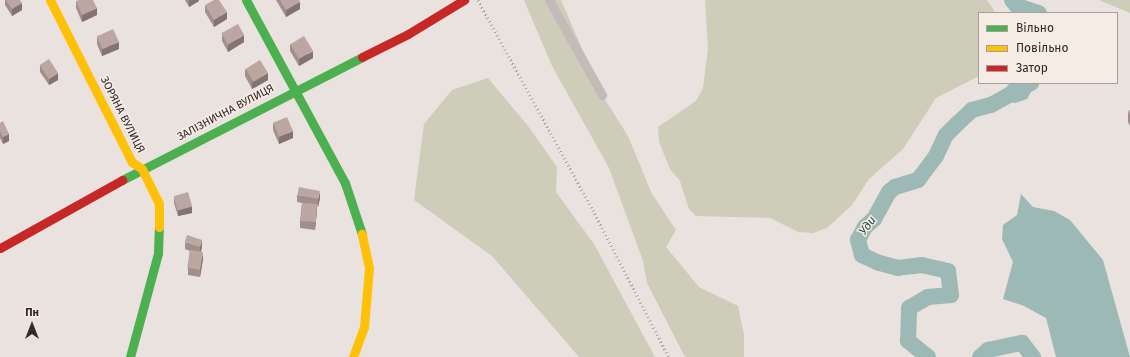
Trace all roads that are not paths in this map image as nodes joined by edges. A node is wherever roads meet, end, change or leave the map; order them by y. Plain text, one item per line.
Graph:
1 (50, 0) edge
2 (246, 0) edge
3 (464, 0) edge
4 (549, 0) edge
5 (295, 90) junction
6 (602, 95) dead end
7 (142, 169) junction
8 (0, 248) edge
9 (130, 357) edge
10 (353, 357) edge

1 - 7 street, ЗОРЯНА ВУЛИЦЯ
2 - 5 street
3 - 5 street, ЗАЛІЗНИЧНА ВУЛИЦЯ
4 - 6 street
5 - 7 street, ЗАЛІЗНИЧНА ВУЛИЦЯ
5 - 10 street
7 - 8 street, ЗАЛІЗНИЧНА ВУЛИЦЯ
7 - 9 street, ЗОРЯНА ВУЛИЦЯ

